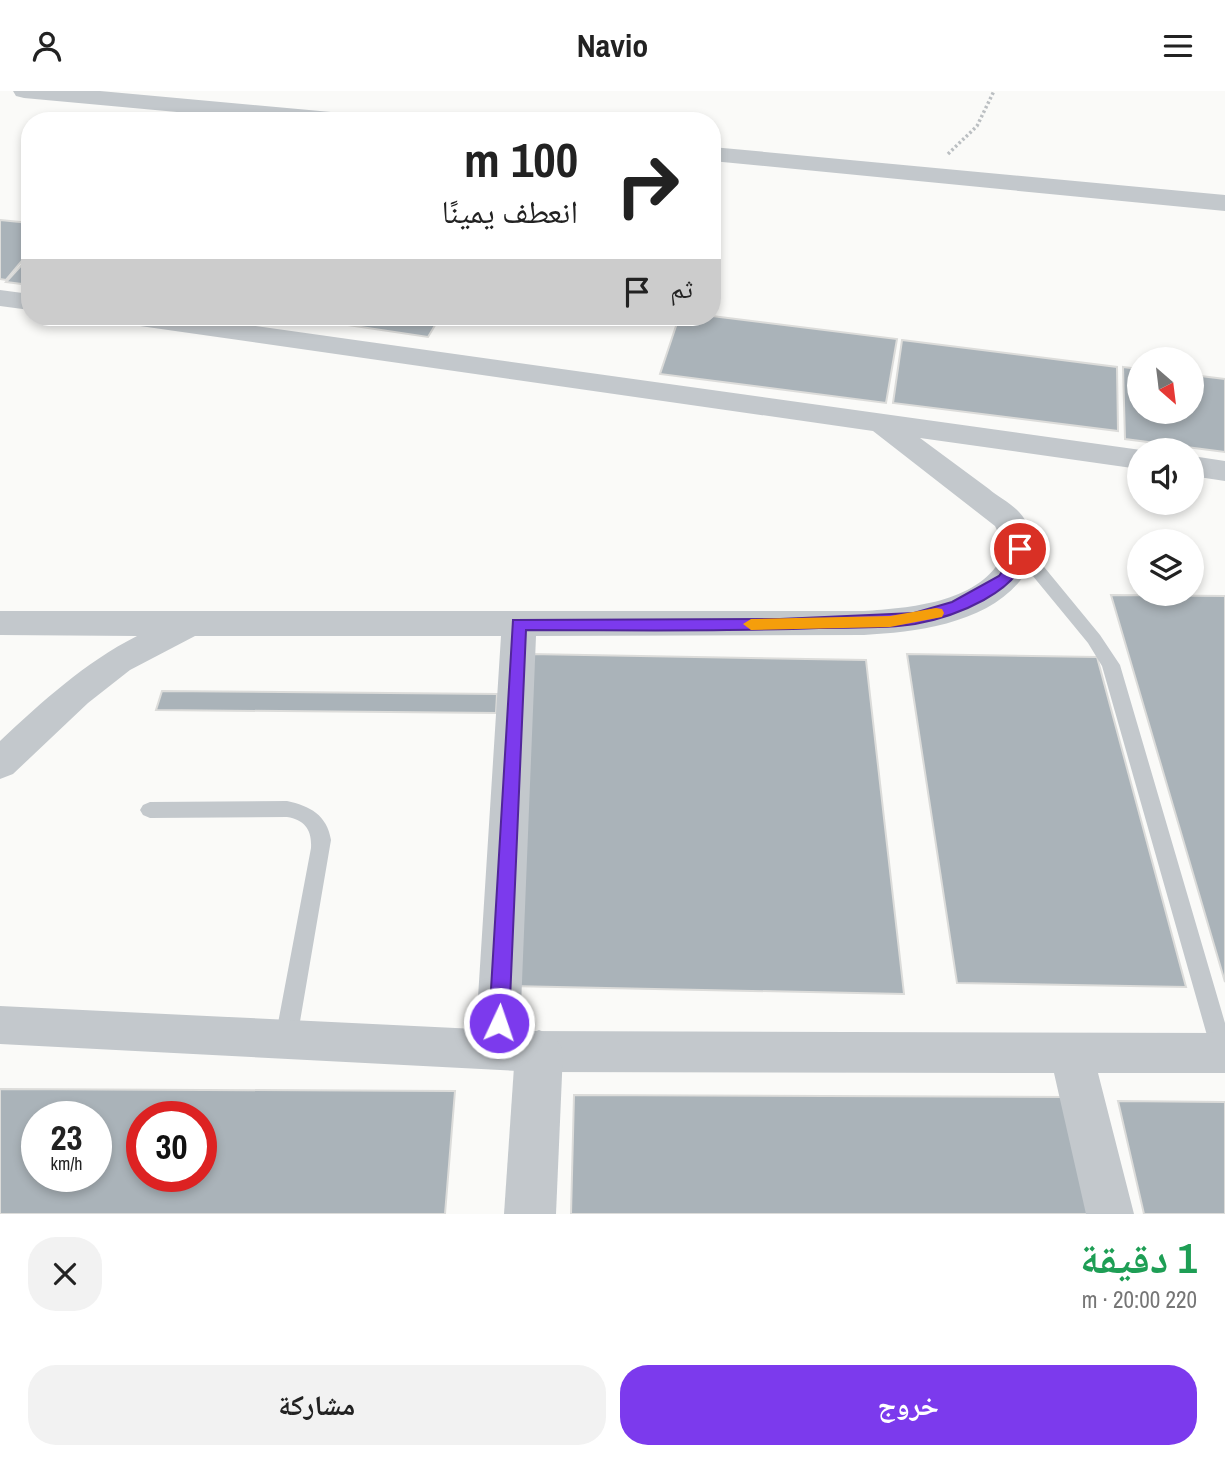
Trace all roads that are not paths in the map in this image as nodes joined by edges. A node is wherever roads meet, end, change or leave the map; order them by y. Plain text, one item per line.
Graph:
1 (24, 91) edge
2 (254, 112) edge
3 (721, 155) edge
4 (1225, 203) edge
5 (0, 298) edge
6 (21, 301) edge
7 (196, 326) edge
8 (884, 425) junction
9 (1127, 457) edge
10 (1204, 468) edge
11 (1225, 471) edge
12 (1020, 549) junction
13 (0, 624) edge
14 (519, 624) junction
15 (187, 625) junction
16 (0, 764) edge
17 (150, 810) dead end
18 (0, 1025) edge
19 (286, 1039) junction
20 (518, 1051) junction
21 (1071, 1053) junction
22 (1224, 1053) edge
23 (530, 1214) edge
24 (1110, 1214) edge

1 - 2 street
3 - 4 street
5 - 6 street
7 - 8 street
8 - 9 street
8 - 12 street
10 - 11 street
12 - 14 street
12 - 22 lane
13 - 15 street
14 - 15 street
14 - 20 street
15 - 16 street
17 - 19 lane
18 - 19 street
19 - 20 street
20 - 21 street
20 - 23 street
21 - 22 street
21 - 24 street

